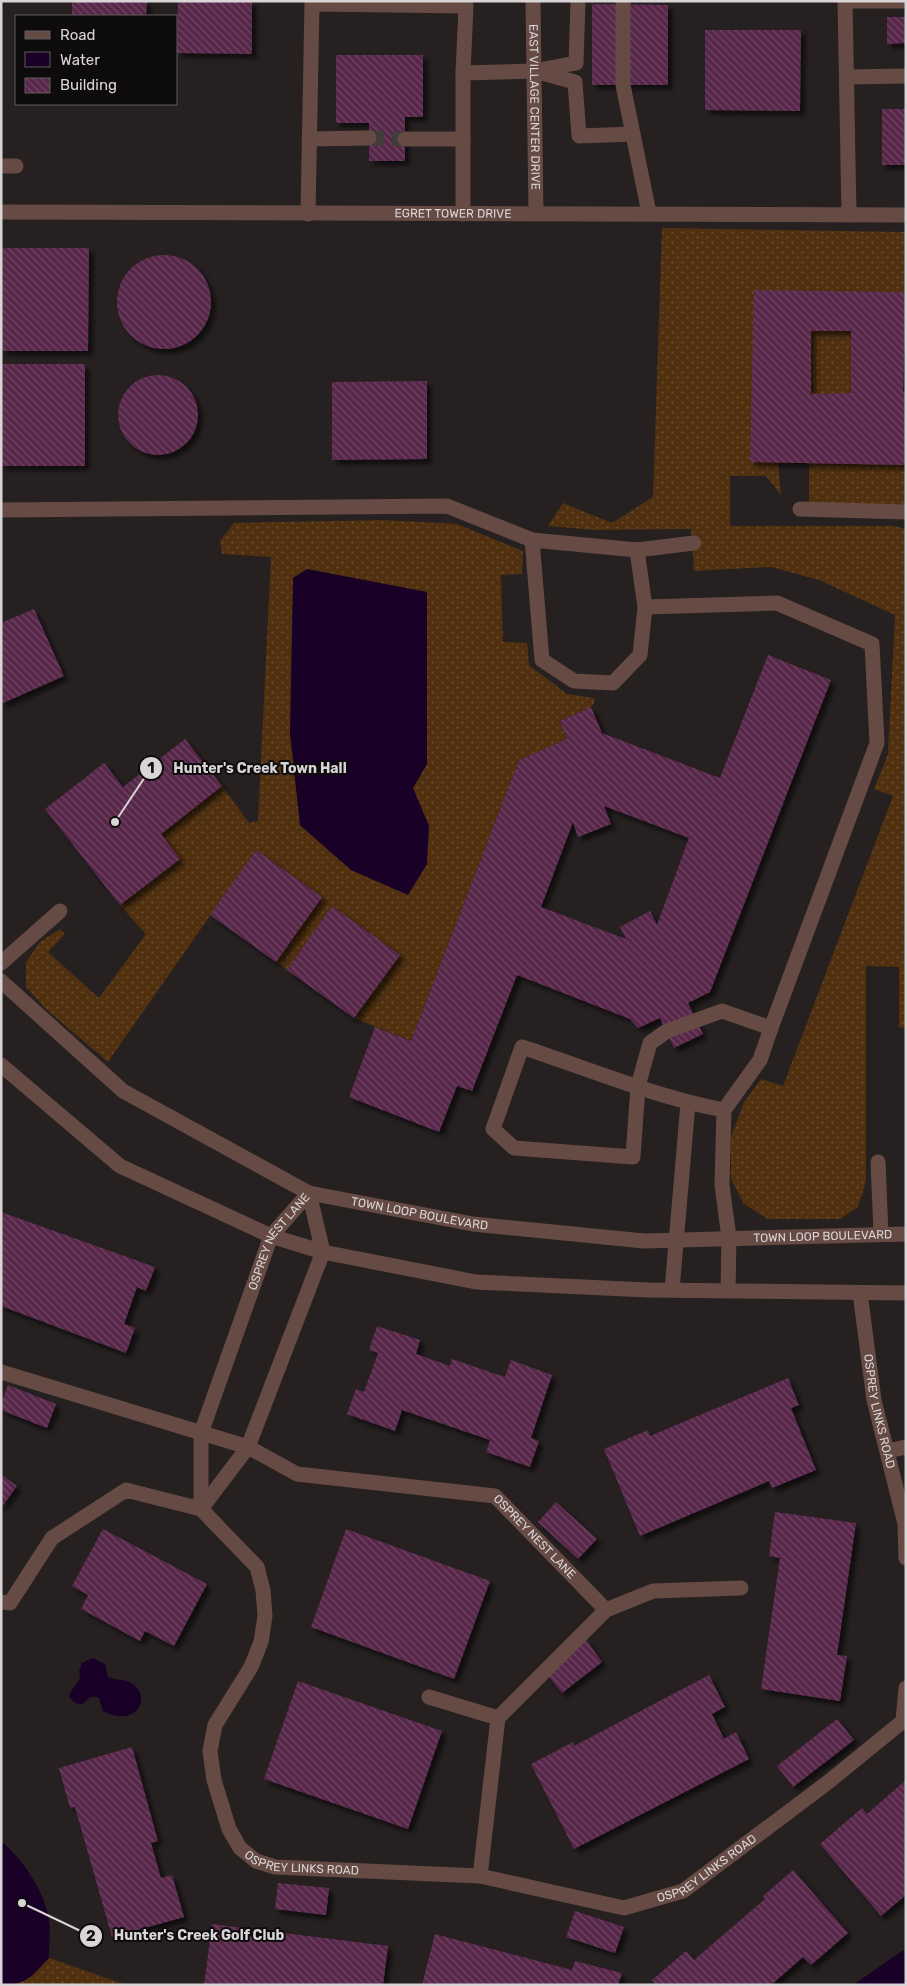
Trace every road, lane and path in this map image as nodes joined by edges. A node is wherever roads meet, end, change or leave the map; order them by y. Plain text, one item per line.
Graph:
1 (533, 1) edge
2 (578, 1) edge
3 (623, 1) edge
4 (842, 1) edge
5 (846, 1) edge
6 (906, 1) edge
7 (534, 71) junction
8 (463, 73) junction
9 (906, 76) edge
10 (846, 77) junction
11 (633, 134) junction
12 (370, 138) tunnel mouth
13 (309, 139) junction
14 (405, 139) tunnel mouth
15 (463, 139) junction
16 (1, 212) edge
17 (649, 213) junction
18 (308, 214) junction
19 (463, 214) junction
20 (536, 214) junction
21 (849, 215) junction
22 (906, 215) edge
23 (800, 509) dead end
24 (1, 510) edge
25 (906, 512) edge
26 (532, 540) junction
27 (694, 543) dead end
28 (637, 550) junction
29 (645, 607) junction
30 (60, 910) dead end
31 (1, 963) edge
32 (1, 981) edge
33 (771, 1028) junction
34 (1, 1065) edge
35 (638, 1086) junction
36 (688, 1103) junction
37 (724, 1110) junction
38 (878, 1162) dead end
39 (309, 1193) junction
40 (881, 1234) junction
41 (906, 1234) edge
42 (271, 1236) junction
43 (729, 1238) junction
44 (675, 1240) junction
45 (323, 1252) junction
46 (672, 1290) junction
47 (728, 1291) junction
48 (860, 1293) junction
49 (906, 1293) edge
50 (1, 1372) edge
51 (201, 1433) junction
52 (248, 1447) junction
53 (906, 1447) edge
54 (887, 1451) junction
55 (201, 1509) junction
56 (906, 1558) edge
57 (741, 1588) dead end
58 (1, 1602) edge
59 (606, 1610) junction
60 (906, 1688) edge
61 (429, 1697) dead end
62 (498, 1718) junction
63 (480, 1876) junction

1 - 7 street, EAST VILLAGE CENTER DRIVE
2 - 7 street
3 - 11 street
4 - 5 street
5 - 6 street
5 - 10 street
7 - 8 street
7 - 11 street
7 - 20 street, EAST VILLAGE CENTER DRIVE
8 - 13 street
8 - 15 street
9 - 10 street
10 - 21 street
11 - 17 street
12 - 13 street
13 - 18 street
14 - 15 street
15 - 19 street
16 - 18 street, EGRET TOWER DRIVE
17 - 20 street, EGRET TOWER DRIVE
17 - 21 street, EGRET TOWER DRIVE
18 - 19 street, EGRET TOWER DRIVE
19 - 20 street, EGRET TOWER DRIVE
21 - 22 street, EGRET TOWER DRIVE
23 - 25 street
24 - 26 street
26 - 28 street
26 - 29 street
27 - 28 street
28 - 29 street
29 - 33 street
30 - 31 street
32 - 39 street, TOWN LOOP BOULEVARD
33 - 35 street
33 - 37 street
34 - 42 street
35 - 35 street
35 - 36 street
36 - 37 street
36 - 44 street
37 - 43 street
38 - 40 street
39 - 42 street, OSPREY NEST LANE
39 - 44 street, TOWN LOOP BOULEVARD
39 - 45 street, OSPREY NEST LANE
40 - 41 street, TOWN LOOP BOULEVARD
40 - 43 street, TOWN LOOP BOULEVARD
42 - 45 street
42 - 51 street, OSPREY NEST LANE
43 - 44 street, TOWN LOOP BOULEVARD
43 - 47 street
44 - 46 street
45 - 46 street
45 - 52 street
46 - 47 street
47 - 48 street
48 - 49 street
48 - 54 street, OSPREY LINKS ROAD
50 - 51 street, OSPREY NEST LANE
51 - 52 street, OSPREY NEST LANE
51 - 55 street, OSPREY NEST LANE
52 - 55 street
52 - 59 street, OSPREY NEST LANE
53 - 54 street
54 - 56 street, OSPREY LINKS ROAD
55 - 58 street
55 - 63 street, OSPREY LINKS ROAD
57 - 59 street
59 - 62 street
60 - 63 street, OSPREY LINKS ROAD
61 - 62 street
62 - 63 street

